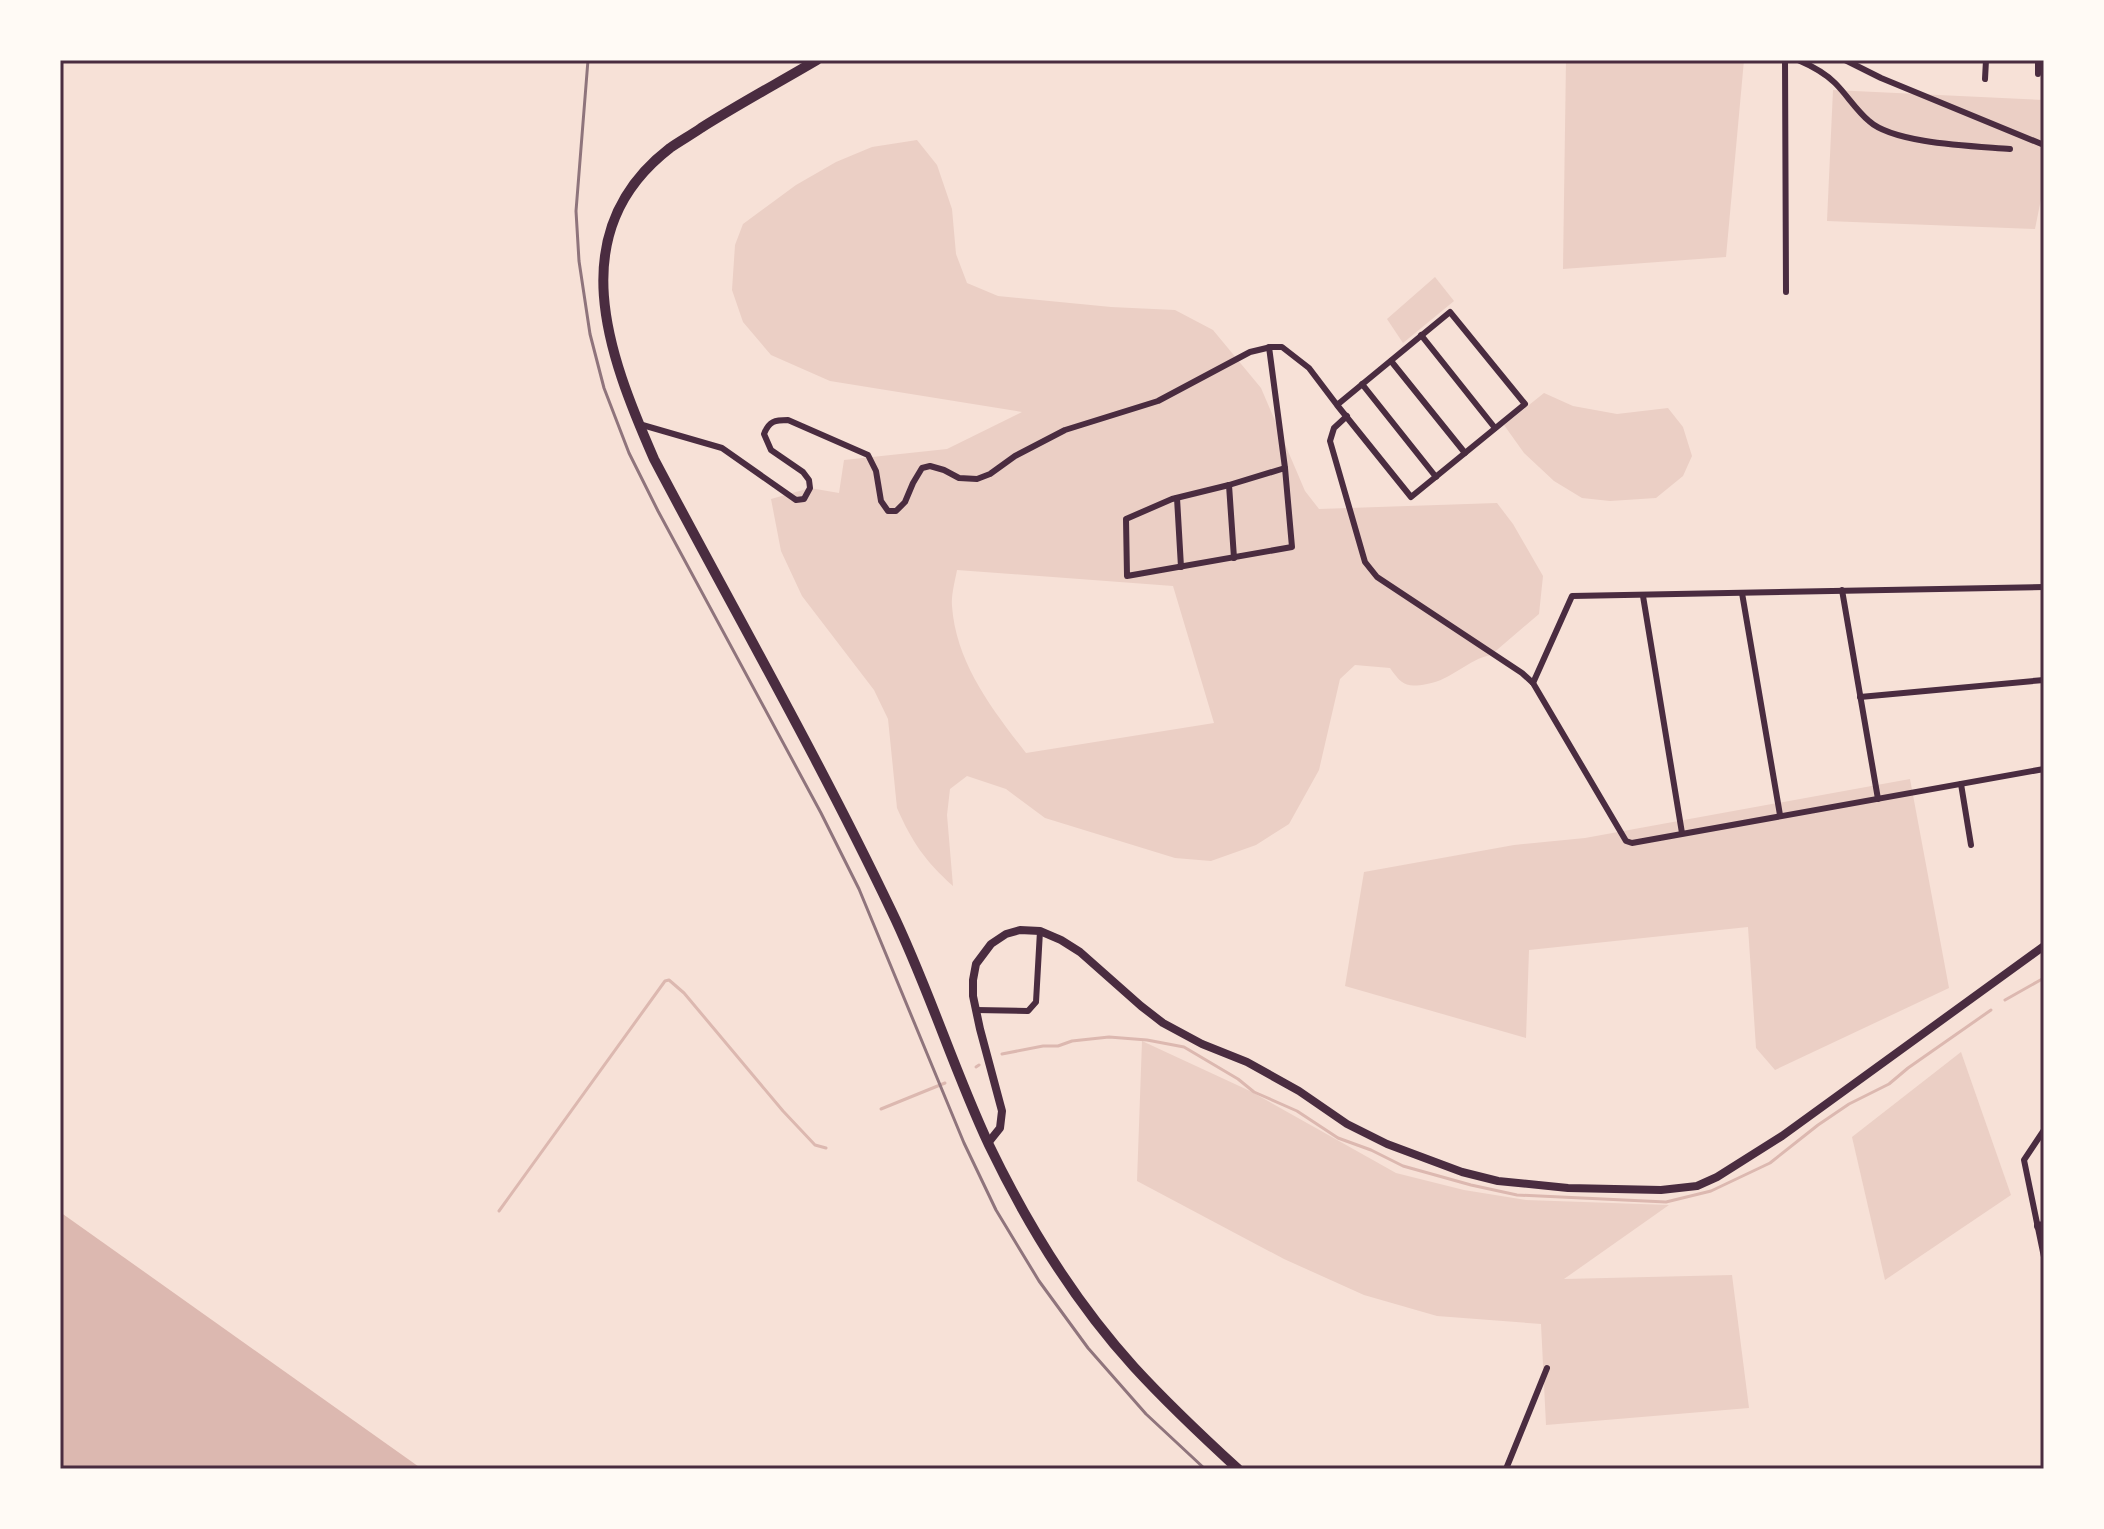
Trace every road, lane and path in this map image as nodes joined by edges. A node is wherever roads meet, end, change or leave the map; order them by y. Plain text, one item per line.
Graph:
1 (817, 60) edge
2 (1785, 60) edge
3 (1798, 60) edge
4 (1845, 60) edge
5 (1986, 60) edge
6 (2038, 60) edge
7 (2038, 74) dead end
8 (1985, 79) dead end
9 (2044, 145) edge
10 (2010, 149) dead end
11 (1786, 292) dead end
12 (1421, 335) junction
13 (1269, 347) junction
14 (1391, 361) junction
15 (1362, 384) junction
16 (1337, 405) junction
17 (1347, 416) junction
18 (639, 424) junction
19 (1495, 428) junction
20 (1465, 453) junction
21 (1285, 468) junction
22 (1436, 477) junction
23 (1229, 485) junction
24 (1177, 498) junction
25 (1234, 558) junction
26 (1181, 567) junction
27 (2044, 587) edge
28 (1842, 590) junction
29 (1742, 593) junction
30 (1643, 596) junction
31 (2044, 680) edge
32 (1533, 683) junction
33 (1860, 697) junction
34 (2044, 769) edge
35 (1961, 784) junction
36 (1878, 799) junction
37 (1780, 815) junction
38 (1682, 833) junction
39 (1971, 845) dead end
40 (1040, 931) junction
41 (2044, 946) edge
42 (976, 1010) junction
43 (2044, 1130) edge
44 (988, 1143) junction
45 (2041, 1225) edge
46 (2044, 1257) edge
47 (1547, 1368) dead end
48 (1238, 1469) edge
49 (1506, 1469) edge

1 - 18 highway
2 - 11 street
3 - 10 street
4 - 9 street
5 - 8 street
6 - 7 street
12 - 14 street
12 - 19 street
12 - 19 street
13 - 16 street
13 - 18 street
13 - 21 street
14 - 15 street
14 - 20 street
15 - 16 street
15 - 22 street
16 - 17 street
17 - 22 street
17 - 32 street
18 - 44 highway
19 - 20 street
20 - 22 street
21 - 23 street
21 - 25 street
23 - 24 street
23 - 25 street
24 - 26 street
24 - 26 street
25 - 26 street
27 - 28 street
28 - 29 street
28 - 33 street
29 - 30 street
29 - 37 street
30 - 32 street
30 - 38 street
31 - 33 street
32 - 38 street
33 - 36 street
34 - 35 street
35 - 36 street
35 - 39 street
36 - 37 street
37 - 38 street
40 - 41 street
40 - 42 street
40 - 42 street
42 - 44 street
43 - 45 street
44 - 48 highway
45 - 46 street
47 - 49 street

